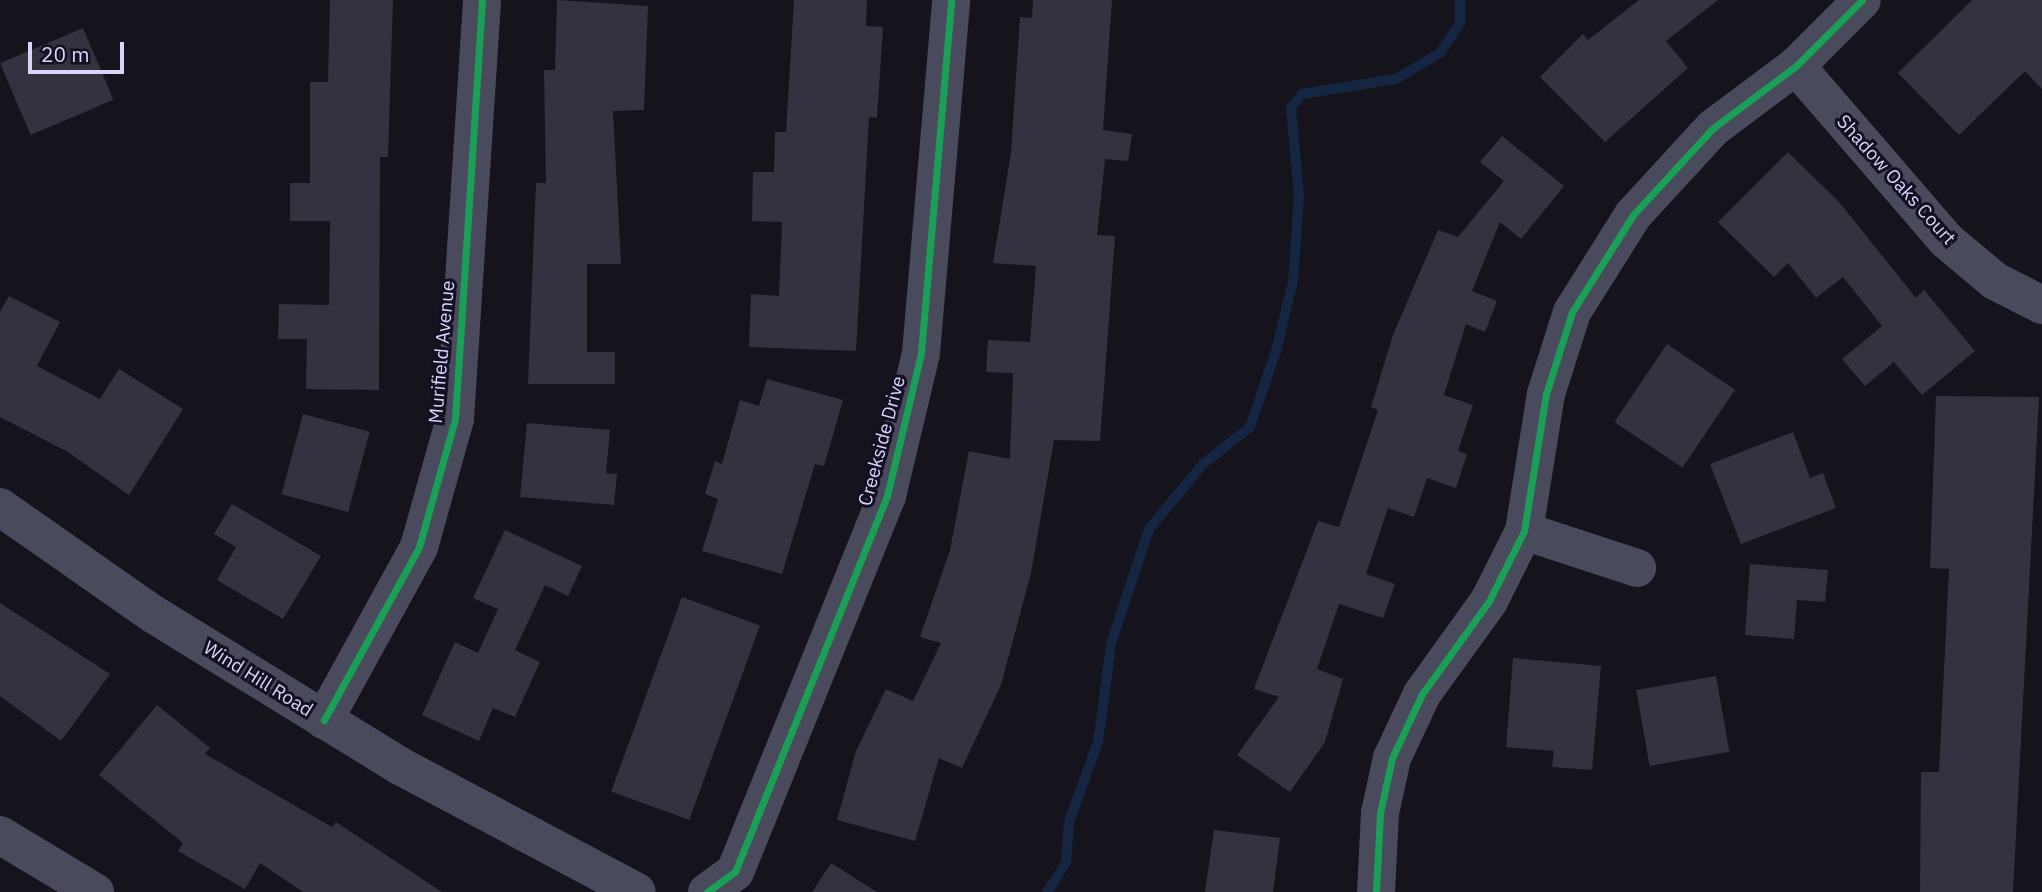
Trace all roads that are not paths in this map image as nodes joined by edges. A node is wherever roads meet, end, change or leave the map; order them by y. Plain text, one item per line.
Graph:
1 (482, 0) edge
2 (951, 0) edge
3 (1862, 0) edge
4 (1796, 66) junction
5 (2042, 304) edge
6 (0, 507) edge
7 (1524, 531) junction
8 (1637, 568) dead end
9 (324, 720) junction
10 (0, 835) edge
11 (95, 892) edge
12 (637, 892) edge
13 (707, 892) edge
14 (1376, 892) edge

1 - 9 street, Murifield Avenue
2 - 13 street, Creekside Drive
3 - 4 street
4 - 5 street, Shadow Oaks Court
4 - 7 street
6 - 9 street, Wind Hill Road
7 - 8 street
7 - 14 street
9 - 12 street, Wind Hill Road
10 - 11 street

